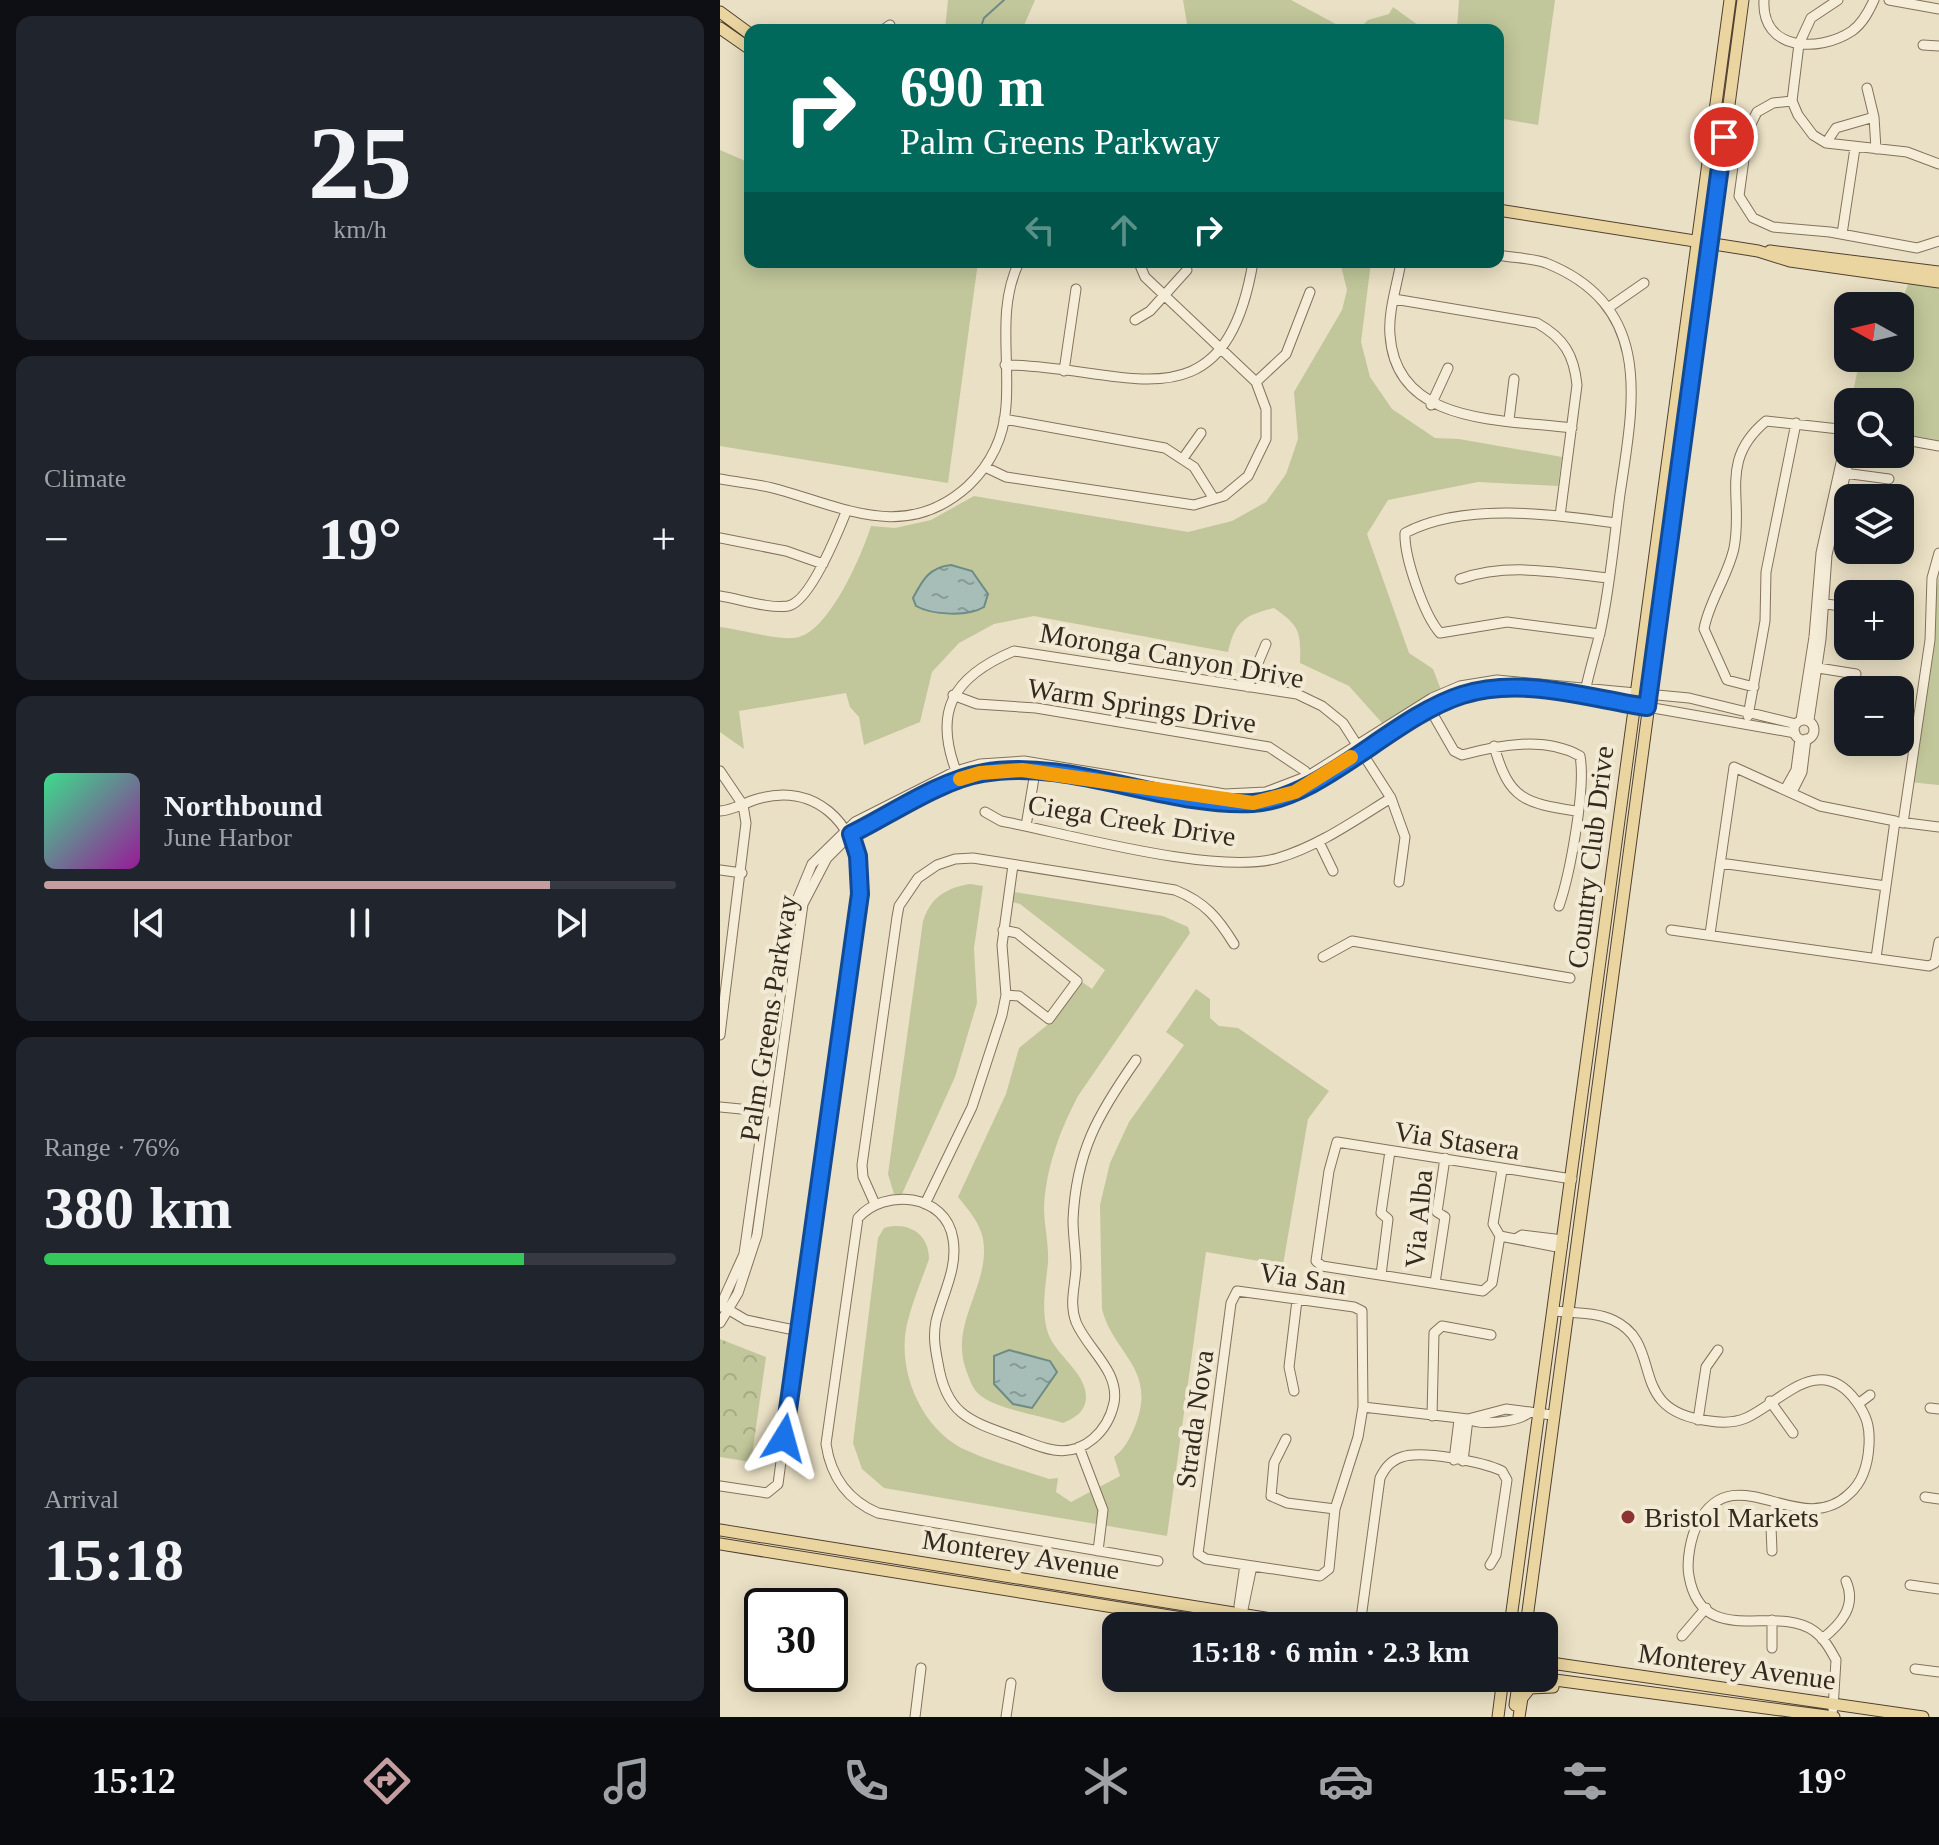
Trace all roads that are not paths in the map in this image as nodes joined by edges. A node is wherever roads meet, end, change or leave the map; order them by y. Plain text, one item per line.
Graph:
1 (1730, 0) edge
2 (1743, 0) edge
3 (1764, 0) edge
4 (1838, 0) edge
5 (1874, 0) edge
6 (1889, 0) edge
7 (1939, 9) edge
8 (720, 12) edge
9 (720, 28) edge
10 (744, 30) edge
11 (1799, 44) junction
12 (744, 45) edge
13 (1923, 45) dead end
14 (1939, 46) edge
15 (1867, 88) dead end
16 (1792, 101) junction
17 (1874, 117) junction
18 (1826, 143) junction
19 (1855, 148) junction
20 (1876, 149) junction
21 (1939, 164) edge
22 (1504, 211) edge
23 (1842, 234) junction
24 (1939, 241) edge
25 (1703, 243) junction
26 (1758, 251) junction
27 (1504, 256) edge
28 (1017, 268) edge
29 (1141, 268) edge
30 (1252, 268) edge
31 (1400, 268) edge
32 (1187, 270) dead end
33 (1939, 277) edge
34 (1644, 283) dead end
35 (1076, 289) dead end
36 (1310, 292) dead end
37 (1164, 295) junction
38 (1394, 299) junction
39 (1689, 305) junction
40 (1608, 308) junction
41 (1135, 320) dead end
42 (1697, 339) junction
43 (1220, 347) junction
44 (1005, 365) junction
45 (1448, 368) dead end
46 (1064, 371) junction
47 (1514, 379) dead end
48 (1256, 382) junction
49 (1431, 405) junction
50 (1004, 419) junction
51 (1509, 420) junction
52 (1796, 423) junction
53 (1572, 428) junction
54 (1834, 429) edge
55 (1201, 433) dead end
56 (1914, 442) edge
57 (1939, 446) edge
58 (1184, 457) junction
59 (985, 467) junction
60 (1843, 468) edge
61 (1845, 468) edge
62 (1843, 472) junction
63 (720, 479) edge
64 (1889, 479) dead end
65 (1214, 499) junction
66 (846, 512) junction
67 (1560, 516) junction
68 (1616, 523) junction
69 (1829, 537) junction
70 (720, 538) edge
71 (1834, 538) edge
72 (1939, 553) edge
73 (823, 564) junction
74 (1609, 578) junction
75 (1460, 579) dead end
76 (720, 596) edge
77 (1820, 603) junction
78 (1834, 605) edge
79 (1600, 634) junction
80 (1266, 644) dead end
81 (1813, 668) junction
82 (1856, 674) dead end
83 (1248, 687) junction
84 (1754, 687) junction
85 (1585, 691) junction
86 (953, 695) junction
87 (1635, 700) junction
88 (1648, 702) junction
89 (1428, 705) junction
90 (1748, 717) junction
91 (1801, 729) junction
92 (1494, 746) junction
93 (1358, 748) junction
94 (1036, 767) junction
95 (720, 771) edge
96 (957, 776) junction
97 (1309, 780) junction
98 (1789, 790) junction
99 (1391, 798) junction
100 (743, 805) junction
101 (720, 811) edge
102 (1576, 811) junction
103 (985, 812) dead end
104 (1899, 822) junction
105 (1026, 826) junction
106 (1939, 827) edge
107 (849, 832) junction
108 (1319, 842) junction
109 (1720, 863) junction
110 (1013, 865) junction
111 (720, 870) edge
112 (1333, 871) dead end
113 (742, 873) junction
114 (1399, 882) dead end
115 (1886, 886) junction
116 (1559, 906) dead end
117 (1003, 930) junction
118 (1671, 930) dead end
119 (1710, 934) junction
120 (1939, 942) edge
121 (1234, 944) dead end
122 (1323, 957) dead end
123 (1876, 958) junction
124 (1570, 978) dead end
125 (1006, 995) junction
126 (720, 1035) edge
127 (1136, 1060) dead end
128 (720, 1107) edge
129 (770, 1112) junction
130 (1390, 1151) junction
131 (1445, 1158) junction
132 (1502, 1170) junction
133 (1572, 1179) junction
134 (875, 1204) junction
135 (925, 1204) junction
136 (1500, 1236) junction
137 (1562, 1244) junction
138 (1381, 1275) junction
139 (1435, 1283) junction
140 (1237, 1291) joint
141 (1297, 1300) junction
142 (723, 1307) edge
143 (1560, 1311) junction
144 (720, 1323) edge
145 (799, 1331) junction
146 (1491, 1335) dead end
147 (1718, 1350) dead end
148 (1294, 1391) dead end
149 (1870, 1395) dead end
150 (1770, 1401) junction
151 (1858, 1404) junction
152 (1363, 1407) junction
153 (1534, 1413) junction
154 (1552, 1415) junction
155 (1432, 1416) junction
156 (1463, 1420) junction
157 (1698, 1420) junction
158 (1793, 1433) dead end
159 (1286, 1439) dead end
160 (1079, 1447) junction
161 (1459, 1460) junction
162 (720, 1486) edge
163 (1925, 1497) dead end
164 (1939, 1499) edge
165 (1779, 1503) junction
166 (1335, 1509) junction
167 (720, 1530) edge
168 (720, 1544) edge
169 (844, 1550) junction
170 (1098, 1551) junction
171 (1772, 1551) dead end
172 (792, 1556) junction
173 (1158, 1561) dead end
174 (1490, 1565) dead end
175 (1249, 1566) junction
176 (1846, 1581) dead end
177 (1910, 1585) dead end
178 (1939, 1589) edge
179 (1706, 1608) junction
180 (1143, 1612) edge
181 (1230, 1612) edge
182 (1242, 1612) edge
183 (1362, 1612) edge
184 (1511, 1612) edge
185 (1528, 1612) edge
186 (1772, 1620) junction
187 (1682, 1636) dead end
188 (1822, 1639) junction
189 (1772, 1648) dead end
190 (1558, 1664) edge
191 (921, 1668) dead end
192 (1915, 1669) dead end
193 (1939, 1672) edge
194 (1558, 1680) edge
195 (1011, 1683) dead end
196 (1576, 1683) junction
197 (1501, 1692) edge
198 (1518, 1692) edge
199 (1833, 1713) edge
200 (915, 1717) edge
201 (1006, 1717) edge
202 (1498, 1717) edge
203 (1516, 1717) edge
204 (1923, 1717) edge

1 - 25 main road, Country Club Drive
2 - 25 main road, Country Club Drive
3 - 11 street
4 - 11 street
5 - 11 street
6 - 7 street
8 - 10 main road
9 - 12 main road
11 - 16 street
13 - 14 street
15 - 17 street
16 - 18 street
16 - 23 street
17 - 18 street
17 - 20 street
18 - 19 street
19 - 20 street
19 - 23 street
20 - 21 street
22 - 25 main road
23 - 24 street
25 - 26 main road
25 - 39 main road, Country Club Drive
25 - 42 main road, Country Club Drive
26 - 33 main road
26 - 33 main road
27 - 40 street
28 - 44 street
29 - 37 street
30 - 43 street
31 - 38 street
32 - 37 street
34 - 40 street
35 - 46 street
36 - 48 street
37 - 41 street
37 - 43 street
38 - 49 street
38 - 53 street
39 - 42 main road
39 - 87 main road, Country Club Drive
40 - 68 street
42 - 88 main road, Country Club Drive
43 - 46 street
43 - 48 street
44 - 46 street
44 - 50 street
45 - 49 street
47 - 51 street
48 - 65 street
49 - 51 street
50 - 58 street
50 - 59 street
51 - 53 street
52 - 54 street
52 - 84 street
52 - 84 street
53 - 67 street
55 - 58 street
56 - 57 street
58 - 65 street
59 - 65 street
59 - 66 street
60 - 62 street
61 - 62 street
62 - 64 street
62 - 69 street
63 - 66 street
66 - 73 street
67 - 68 street
67 - 79 street
68 - 74 street
69 - 71 street
69 - 77 street
70 - 73 street
72 - 104 street
73 - 76 street
74 - 75 street
74 - 79 street
77 - 78 street
77 - 81 street
79 - 85 street
80 - 83 street
81 - 82 street
81 - 91 street
83 - 86 street, Moronga Canyon Drive
83 - 93 street, Moronga Canyon Drive
84 - 90 street
85 - 87 street, Palm Greens Parkway
85 - 89 street, Palm Greens Parkway
86 - 96 street
86 - 97 street, Warm Springs Drive
87 - 88 street, Palm Greens Parkway
87 - 133 main road, Country Club Drive
88 - 90 street
88 - 90 street
88 - 143 main road, Country Club Drive
89 - 92 street
89 - 93 street, Palm Greens Parkway
90 - 91 street
91 - 98 street
92 - 102 street
92 - 102 street
93 - 97 street, Palm Greens Parkway
93 - 99 street, Moronga Canyon Drive
94 - 96 street, Palm Greens Parkway
94 - 97 street, Palm Greens Parkway
94 - 105 street
95 - 100 street
96 - 107 street, Palm Greens Parkway
98 - 104 street
98 - 109 street
99 - 108 street, Ciega Creek Drive
99 - 114 street, Moronga Canyon Drive
100 - 101 street
100 - 107 street
100 - 113 street
102 - 116 street
103 - 105 street, Ciega Creek Drive
104 - 106 street
104 - 115 street
105 - 108 street, Ciega Creek Drive
107 - 129 street, Palm Greens Parkway
107 - 145 street
108 - 112 street
109 - 115 street
109 - 119 street
110 - 117 street
110 - 121 street
110 - 134 street
111 - 113 street
113 - 126 street
115 - 123 street
117 - 125 street
117 - 125 street
118 - 119 street
119 - 123 street
120 - 123 street
122 - 124 street
125 - 135 street
127 - 160 street
128 - 129 street
129 - 142 street, Palm Greens Parkway
130 - 131 street, Via Stasera
130 - 138 street
130 - 138 street, Via Stasera
131 - 132 street, Via Stasera
131 - 139 street, Via Alba
132 - 133 street, Via Stasera
132 - 136 street
133 - 137 main road, Country Club Drive
134 - 135 street
134 - 170 street
135 - 160 street
136 - 137 street
136 - 139 street
137 - 143 main road, Country Club Drive
138 - 139 street
140 - 141 street, Via San
140 - 175 street, Strada Nova
141 - 148 street
141 - 152 street, Via San
142 - 144 street, Palm Greens Parkway
142 - 145 street
143 - 153 main road, Country Club Drive
143 - 154 main road, Country Club Drive
143 - 157 street
145 - 162 street
146 - 155 street
147 - 157 street
149 - 151 street
150 - 151 street
150 - 157 street
150 - 158 street
151 - 165 street
152 - 155 street
152 - 166 street
153 - 154 street
153 - 156 street
153 - 184 main road, Country Club Drive
154 - 185 main road, Country Club Drive
155 - 156 street
156 - 161 street
159 - 166 street
160 - 170 street
161 - 174 street
161 - 183 street
163 - 164 street
165 - 171 street
165 - 179 street
166 - 175 street
167 - 169 main road, Monterey Avenue
168 - 172 main road, Monterey Avenue
169 - 172 main road
169 - 181 main road, Monterey Avenue
170 - 173 street
172 - 180 main road, Monterey Avenue
175 - 182 street
176 - 188 street
177 - 178 street
179 - 186 street
179 - 187 street
186 - 188 street
186 - 189 street
188 - 199 street
190 - 199 main road, Monterey Avenue
191 - 200 street
192 - 193 street
194 - 196 main road, Monterey Avenue
195 - 201 street
196 - 199 main road, Monterey Avenue
196 - 203 main road
197 - 202 main road
198 - 203 main road
199 - 204 main road, Monterey Avenue

